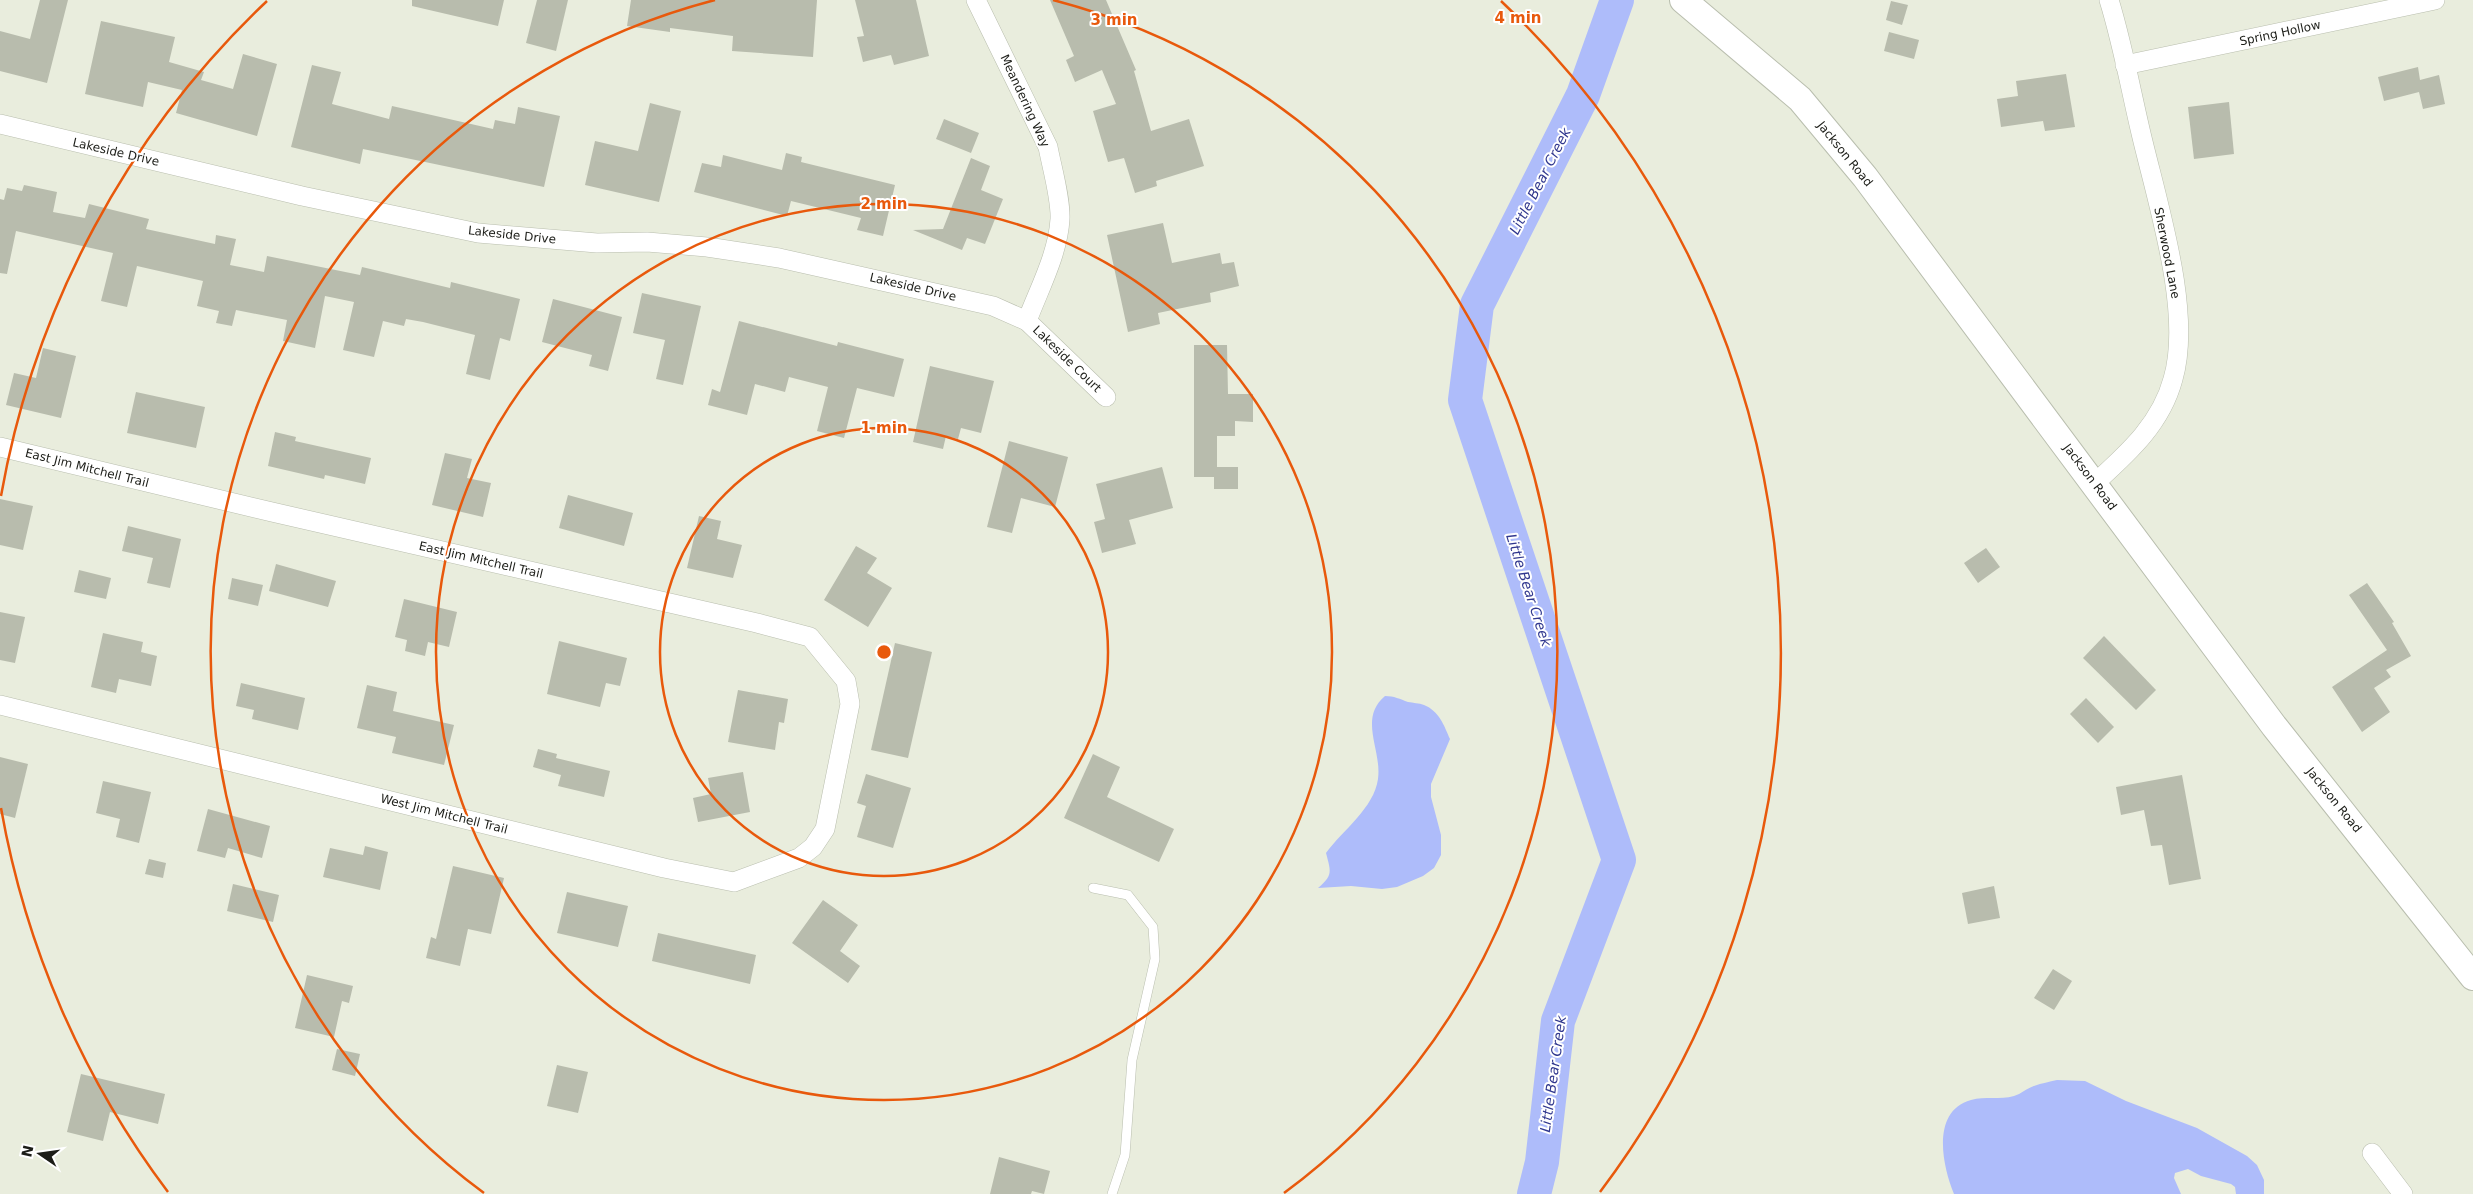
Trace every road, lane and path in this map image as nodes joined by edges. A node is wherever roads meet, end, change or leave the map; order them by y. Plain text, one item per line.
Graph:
1 (976, 0) edge
2 (1682, 0) edge
3 (2109, 0) edge
4 (2435, 0) edge
5 (2125, 64) junction
6 (0, 124) edge
7 (1027, 321) junction
8 (1106, 398) dead end
9 (0, 447) edge
10 (2095, 483) junction
11 (0, 705) edge
12 (836, 780) joint
13 (1093, 888) dead end
14 (2473, 977) edge
15 (2372, 1153) dead end
16 (1112, 1194) edge
17 (2403, 1194) edge

1 - 7 street, Meandering Way
2 - 10 main road, Jackson Road
3 - 5 street, Sherwood Lane
4 - 5 street, Spring Hollow
5 - 10 street, Sherwood Lane
6 - 7 street, Lakeside Drive
7 - 8 street, Lakeside Court
9 - 12 street, East Jim Mitchell Trail
10 - 14 main road, Jackson Road
11 - 12 street, West Jim Mitchell Trail
13 - 16 lane
15 - 17 street

